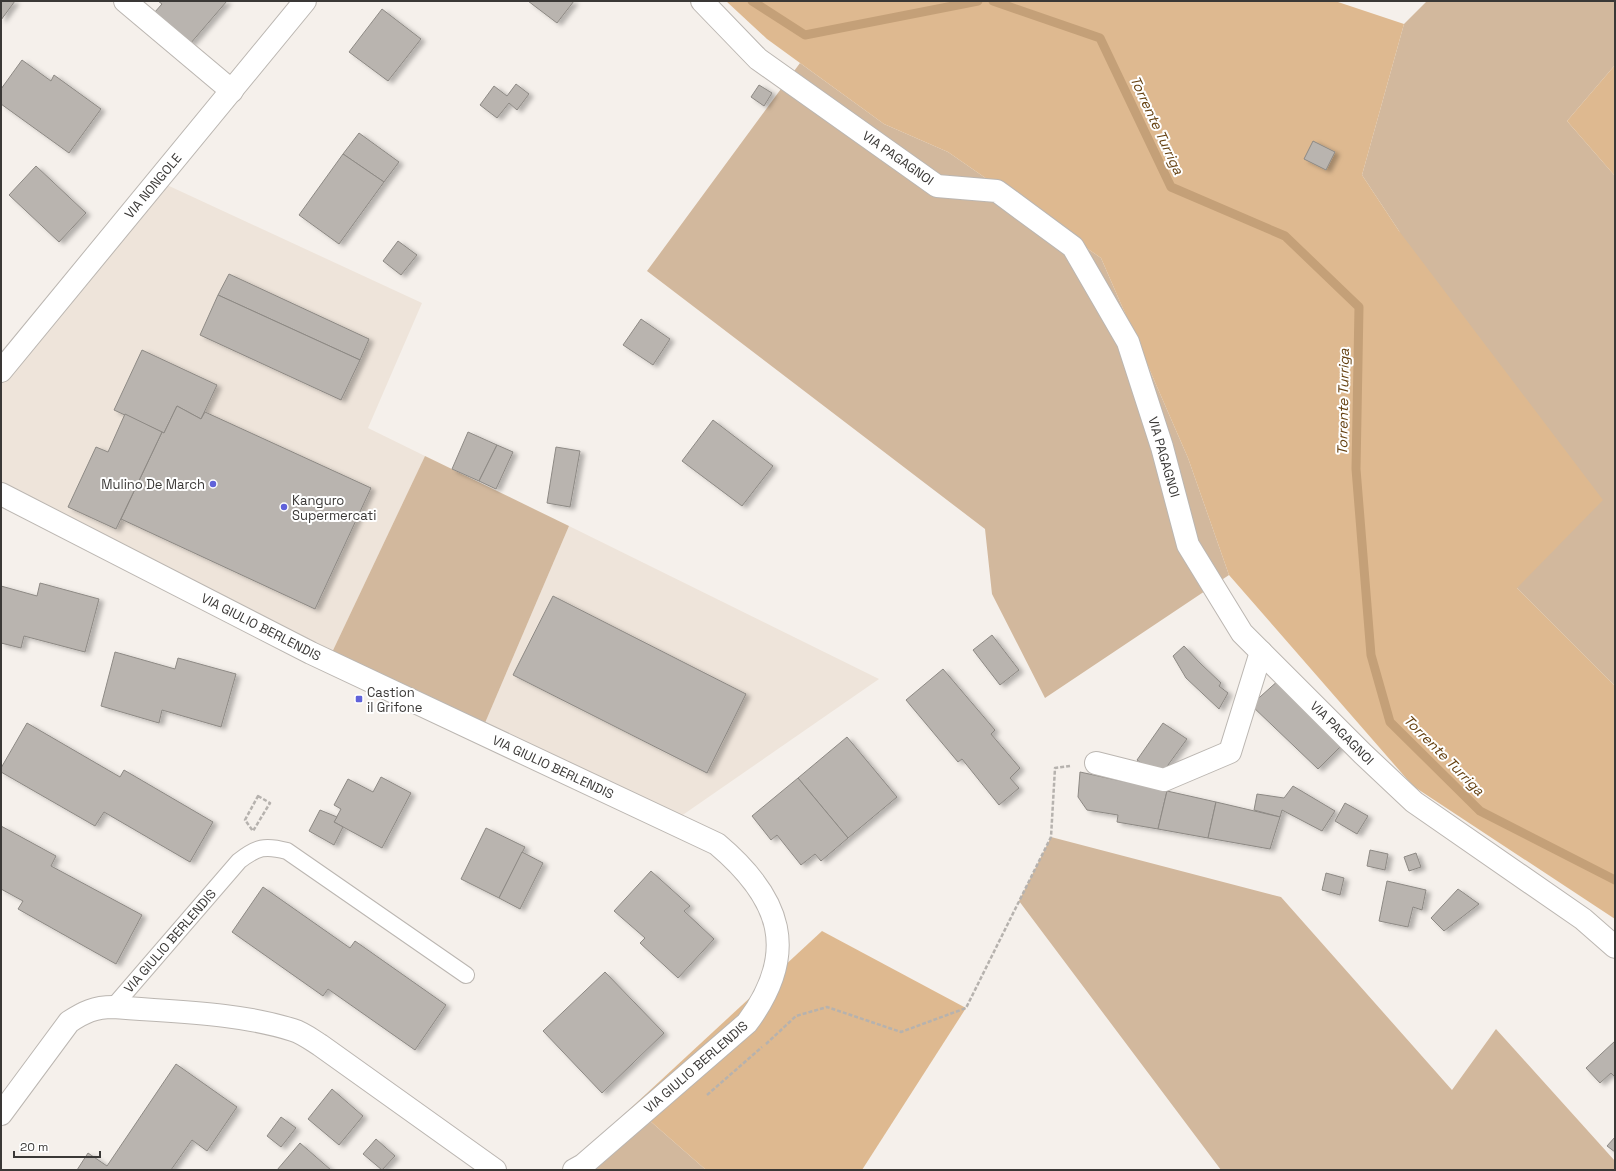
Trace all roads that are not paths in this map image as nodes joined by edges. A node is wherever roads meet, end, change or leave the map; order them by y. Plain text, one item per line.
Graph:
1 (125, 1) edge
2 (305, 1) edge
3 (702, 1) edge
4 (232, 91) junction
5 (1, 371) edge
6 (1, 494) edge
7 (1261, 652) junction
8 (1096, 763) road end
9 (1615, 947) edge
10 (466, 975) dead end
11 (113, 1007) junction
12 (1, 1114) edge
13 (495, 1170) edge
14 (574, 1170) edge

1 - 4 street
2 - 4 street, VIA NONGOLE
3 - 7 street, VIA PAGAGNOI
4 - 5 street, VIA NONGOLE
6 - 14 street, VIA GIULIO BERLENDIS
7 - 8 street
7 - 9 street, VIA PAGAGNOI
10 - 11 lane, VIA GIULIO BERLENDIS
11 - 12 street, VIA GIULIO BERLENDIS
11 - 13 street, VIA GIULIO BERLENDIS

